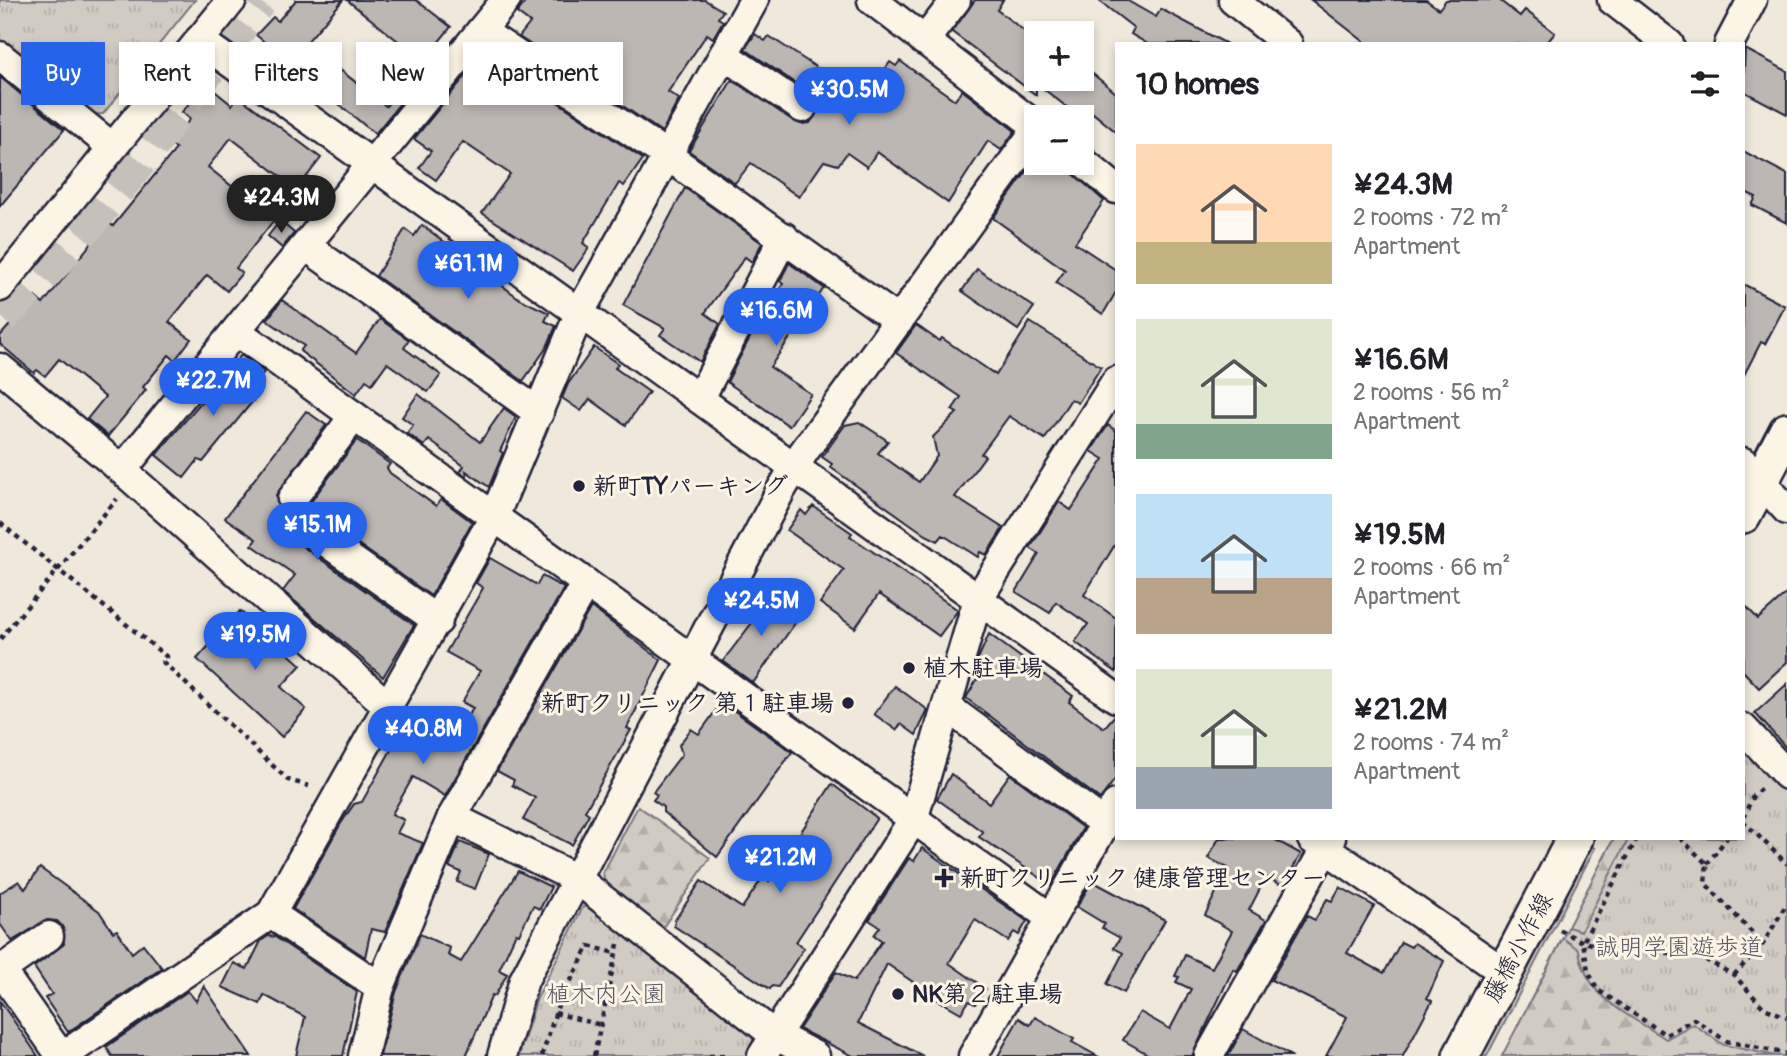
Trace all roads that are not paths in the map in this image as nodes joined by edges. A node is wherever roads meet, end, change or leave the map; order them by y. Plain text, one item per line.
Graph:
1 (232, 0) edge
2 (506, 0) edge
3 (754, 0) edge
4 (872, 0) edge
5 (956, 0) edge
6 (1233, 0) edge
7 (1612, 0) edge
8 (1752, 0) edge
9 (481, 31) junction
10 (199, 40) junction
11 (924, 41) junction
12 (1286, 42) edge
13 (1666, 42) edge
14 (1730, 42) edge
15 (724, 55) junction
16 (0, 56) edge
17 (802, 108) dead end
18 (1024, 119) edge
19 (1024, 145) edge
20 (112, 147) junction
21 (668, 156) junction
22 (372, 165) junction
23 (1094, 171) edge
24 (1115, 188) edge
25 (784, 237) junction
26 (306, 246) junction
27 (0, 287) edge
28 (580, 312) junction
29 (899, 321) junction
30 (236, 331) junction
31 (0, 368) edge
32 (1115, 383) edge
33 (700, 398) junction
34 (538, 413) junction
35 (354, 416) junction
36 (1787, 432) edge
37 (795, 467) junction
38 (1752, 472) edge
39 (127, 475) junction
40 (1745, 505) edge
41 (1787, 510) edge
42 (494, 517) junction
43 (586, 583) junction
44 (978, 599) junction
45 (438, 621) junction
46 (693, 659) junction
47 (1115, 697) edge
48 (388, 705) junction
49 (947, 707) junction
50 (1745, 730) edge
51 (1784, 772) edge
52 (1111, 814) edge
53 (452, 817) junction
54 (913, 820) junction
55 (1574, 840) edge
56 (1322, 842) edge
57 (578, 879) junction
58 (271, 914) junction
59 (1051, 918) junction
60 (49, 936) dead end
61 (0, 969) edge
62 (1505, 973) junction
63 (380, 988) junction
64 (768, 1045) edge
65 (62, 1056) edge
66 (363, 1056) edge
67 (502, 1056) edge
68 (815, 1056) edge
69 (973, 1056) edge
70 (1209, 1056) edge
71 (1461, 1056) edge

1 - 10 street
2 - 9 street
3 - 15 street
4 - 11 street
5 - 11 street
6 - 12 street
7 - 13 street
8 - 14 street
9 - 21 street
9 - 22 street
10 - 20 street
10 - 22 street
11 - 18 street
15 - 17 street
15 - 21 street
16 - 20 street
19 - 29 street
20 - 27 street
21 - 25 street
21 - 28 street
22 - 26 street
22 - 28 street
23 - 24 street
25 - 29 street
25 - 33 street
26 - 30 street
26 - 34 street
28 - 33 street
28 - 34 street
29 - 37 street
30 - 35 street
30 - 39 street
31 - 39 street
32 - 44 street
33 - 37 street
34 - 42 street
35 - 42 street
35 - 45 street
36 - 38 main road
37 - 44 street
37 - 46 street
38 - 40 main road
38 - 41 street
39 - 48 street
42 - 43 street
42 - 45 street
43 - 46 street
43 - 53 street
44 - 47 street
44 - 49 street
45 - 48 street
46 - 54 street
46 - 57 street
48 - 58 street
49 - 52 street
49 - 54 street
50 - 51 street
52 - 59 street
53 - 57 street
53 - 63 street
54 - 59 street
54 - 64 street
55 - 62 main road, 藤橋小作線
56 - 62 street
56 - 70 street
57 - 64 street
57 - 67 street
58 - 63 street
58 - 65 street
59 - 69 street
60 - 61 street
61 - 65 street
62 - 71 main road, 藤橋小作線
63 - 66 street
64 - 68 street

